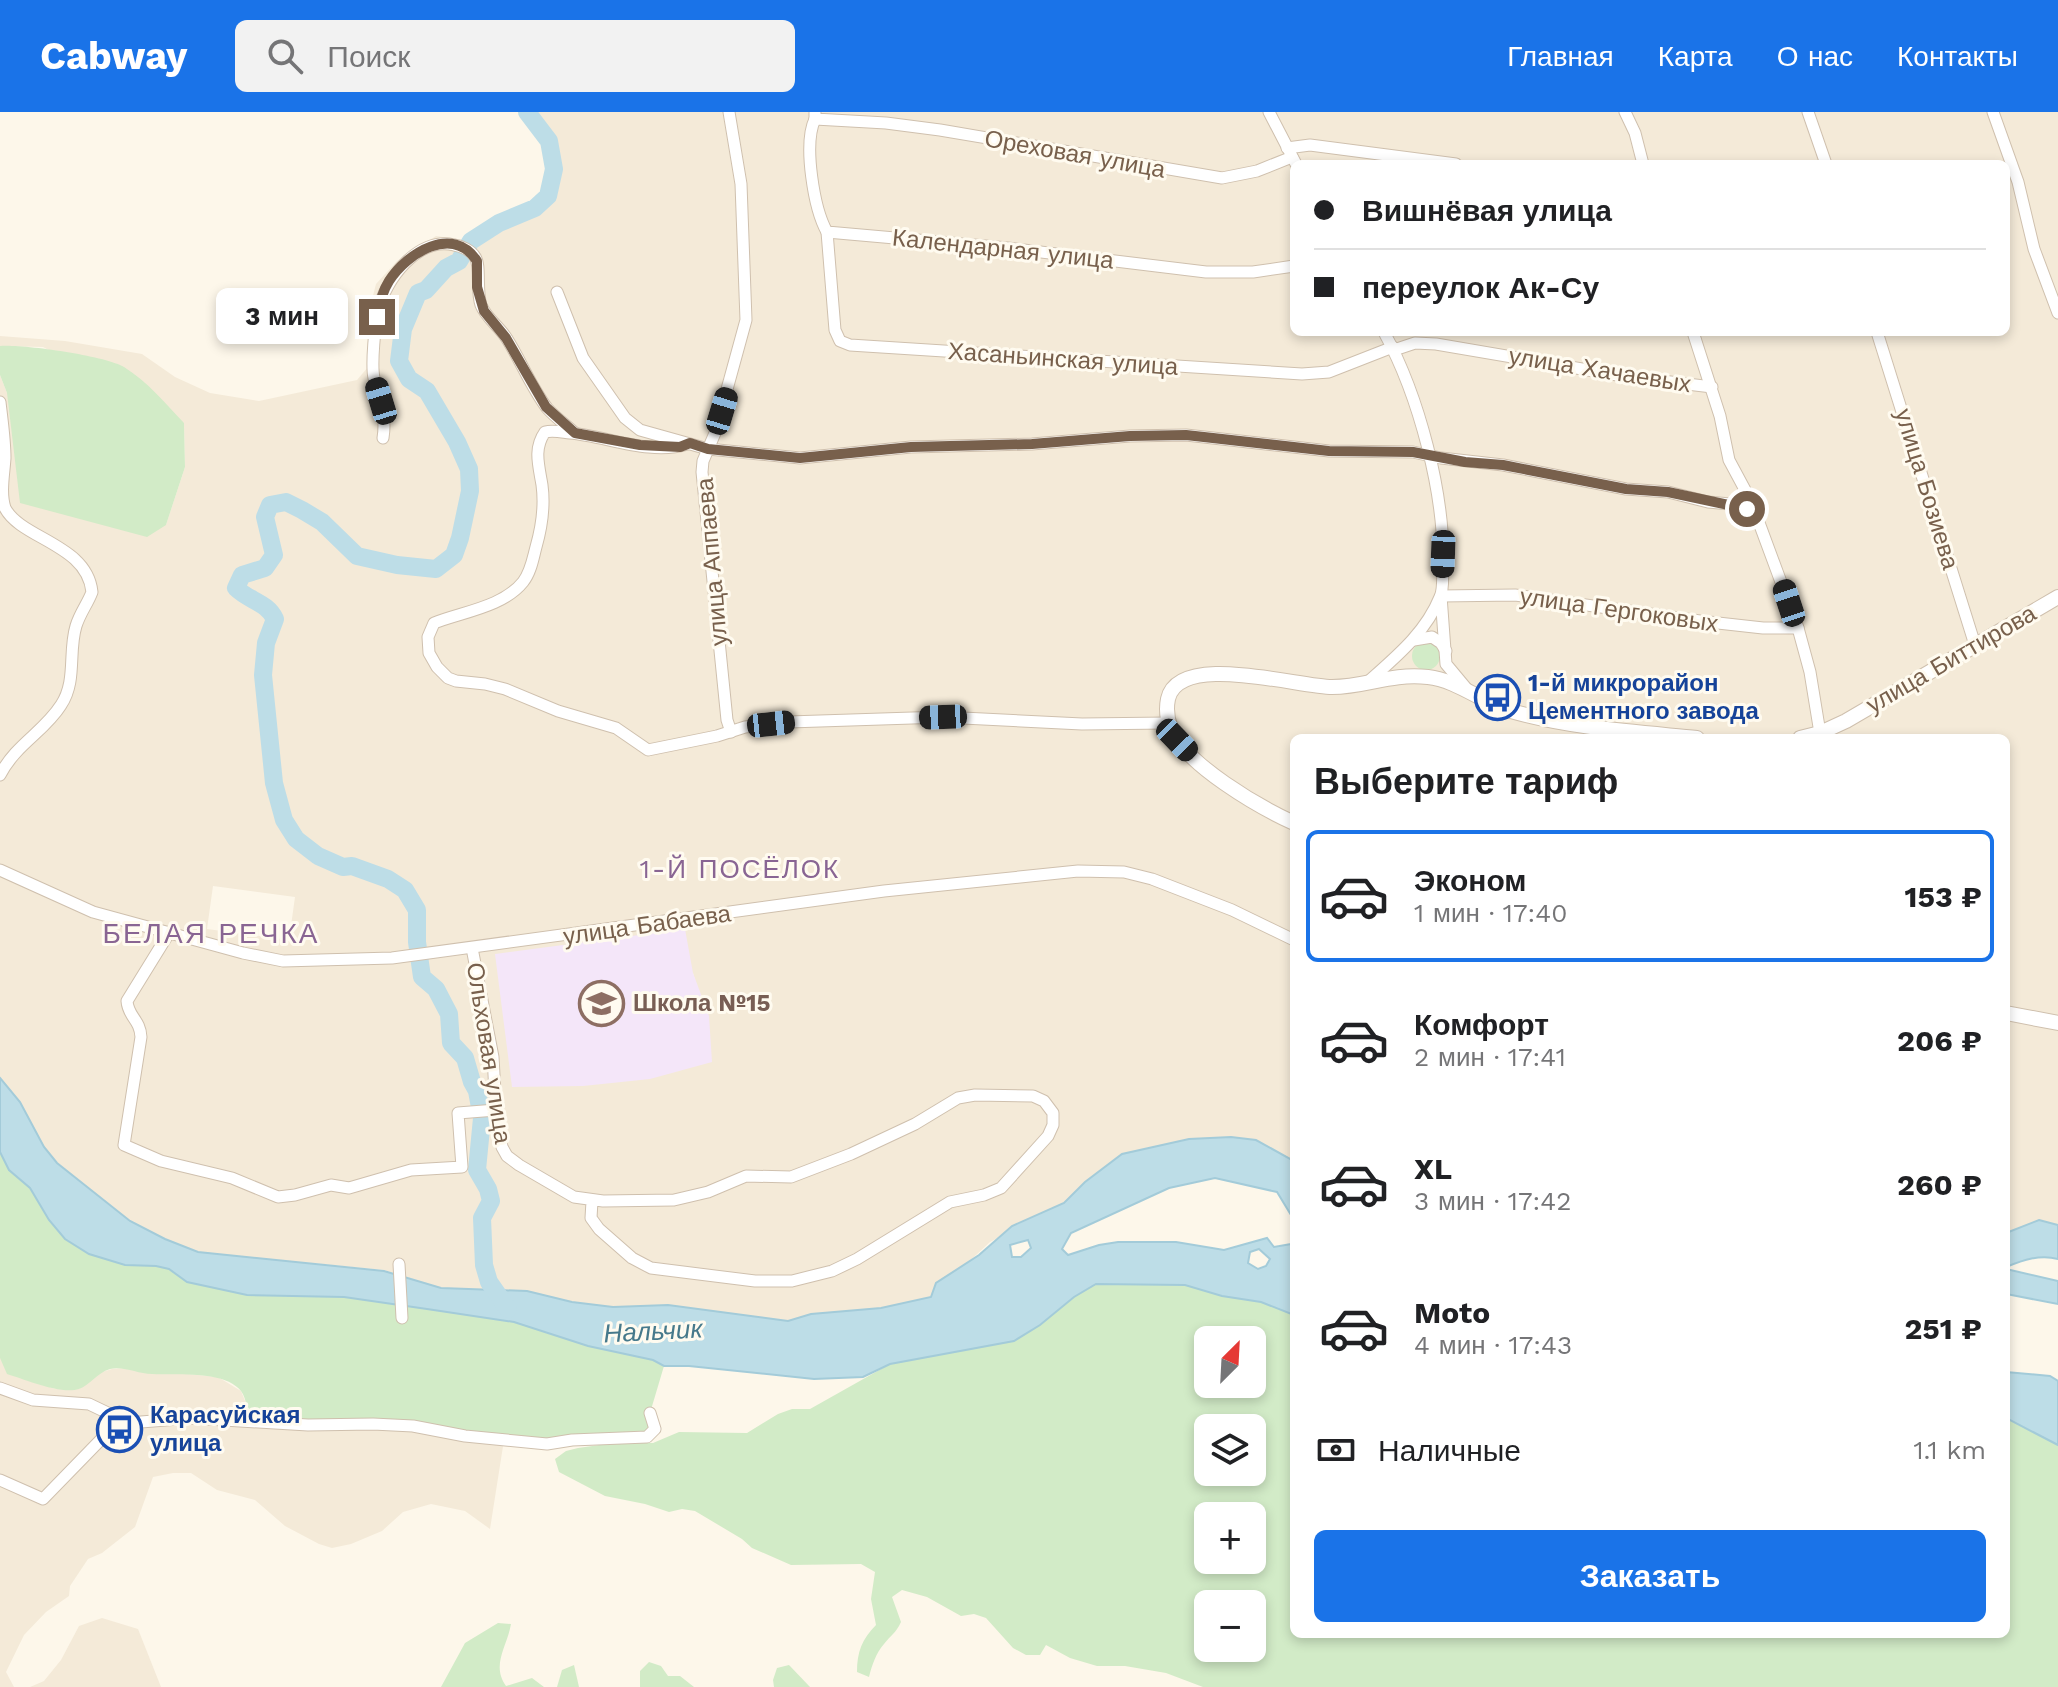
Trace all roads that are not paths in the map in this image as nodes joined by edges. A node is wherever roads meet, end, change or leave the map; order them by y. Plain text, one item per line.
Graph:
1 (729, 112) edge
2 (1269, 112) edge
3 (1625, 112) edge
4 (1808, 112) edge
5 (1993, 112) edge
6 (815, 116) edge
7 (1292, 156) edge
8 (1425, 160) edge
9 (1642, 160) edge
10 (1825, 160) edge
11 (827, 232) junction
12 (1290, 267) edge
13 (557, 292) dead end
14 (2058, 313) edge
15 (1386, 336) edge
16 (1694, 336) edge
17 (1878, 336) edge
18 (1394, 349) junction
19 (1712, 387) junction
20 (0, 402) edge
21 (575, 433) junction
22 (383, 438) dead end
23 (690, 443) junction
24 (708, 449) junction
25 (1428, 456) junction
26 (1754, 512) junction
27 (1441, 596) junction
28 (2058, 597) edge
29 (1798, 628) junction
30 (1975, 645) junction
31 (1407, 647) junction
32 (1446, 658) junction
33 (1427, 677) junction
34 (1370, 680) junction
35 (1474, 696) junction
36 (1168, 723) junction
37 (731, 732) junction
38 (1820, 733) junction
39 (1665, 734) edge
40 (1816, 734) edge
41 (0, 775) edge
42 (1290, 821) edge
43 (0, 870) edge
44 (169, 933) junction
45 (1290, 938) edge
46 (472, 948) junction
47 (2010, 1014) edge
48 (2058, 1023) edge
49 (492, 1110) junction
50 (592, 1201) junction
51 (399, 1265) dead end
52 (401, 1316) dead end
53 (0, 1388) edge
54 (650, 1413) dead end
55 (116, 1424) junction
56 (0, 1480) edge

1 - 24 street, улица Аппаева
2 - 7 street
3 - 9 street
4 - 10 street
5 - 14 street
6 - 7 street, Ореховая улица
6 - 11 street
7 - 8 street, Ореховая улица
11 - 12 street, Календарная улица
11 - 18 street, Хасаньинская улица
13 - 23 street
15 - 18 street
16 - 19 street
17 - 30 street, улица Бозиева
18 - 19 street, улица Хачаевых
18 - 25 street
19 - 26 street
20 - 41 street
21 - 22 street
21 - 23 street
21 - 37 street
23 - 24 street
24 - 25 street
24 - 37 street, улица Аппаева
25 - 26 street
25 - 27 street
26 - 29 street
27 - 29 street, улица Гергоковых
27 - 31 street
27 - 32 street
28 - 30 street, улица Биттирова
29 - 38 street
30 - 38 street, улица Биттирова
31 - 32 street
31 - 33 street
31 - 34 street
32 - 33 street
32 - 35 street
33 - 34 street
33 - 35 street
34 - 36 street
35 - 39 street
36 - 37 street
36 - 42 street
38 - 40 street, улица Биттирова
43 - 44 street, улица Бабаева
44 - 46 street, улица Бабаева
44 - 49 street
45 - 46 street, улица Бабаева
46 - 49 street, Ольховая улица
47 - 48 street
49 - 50 street, Ольховая улица
50 - 50 street, Ольховая улица
51 - 52 street
53 - 55 street
54 - 55 street
55 - 56 street

